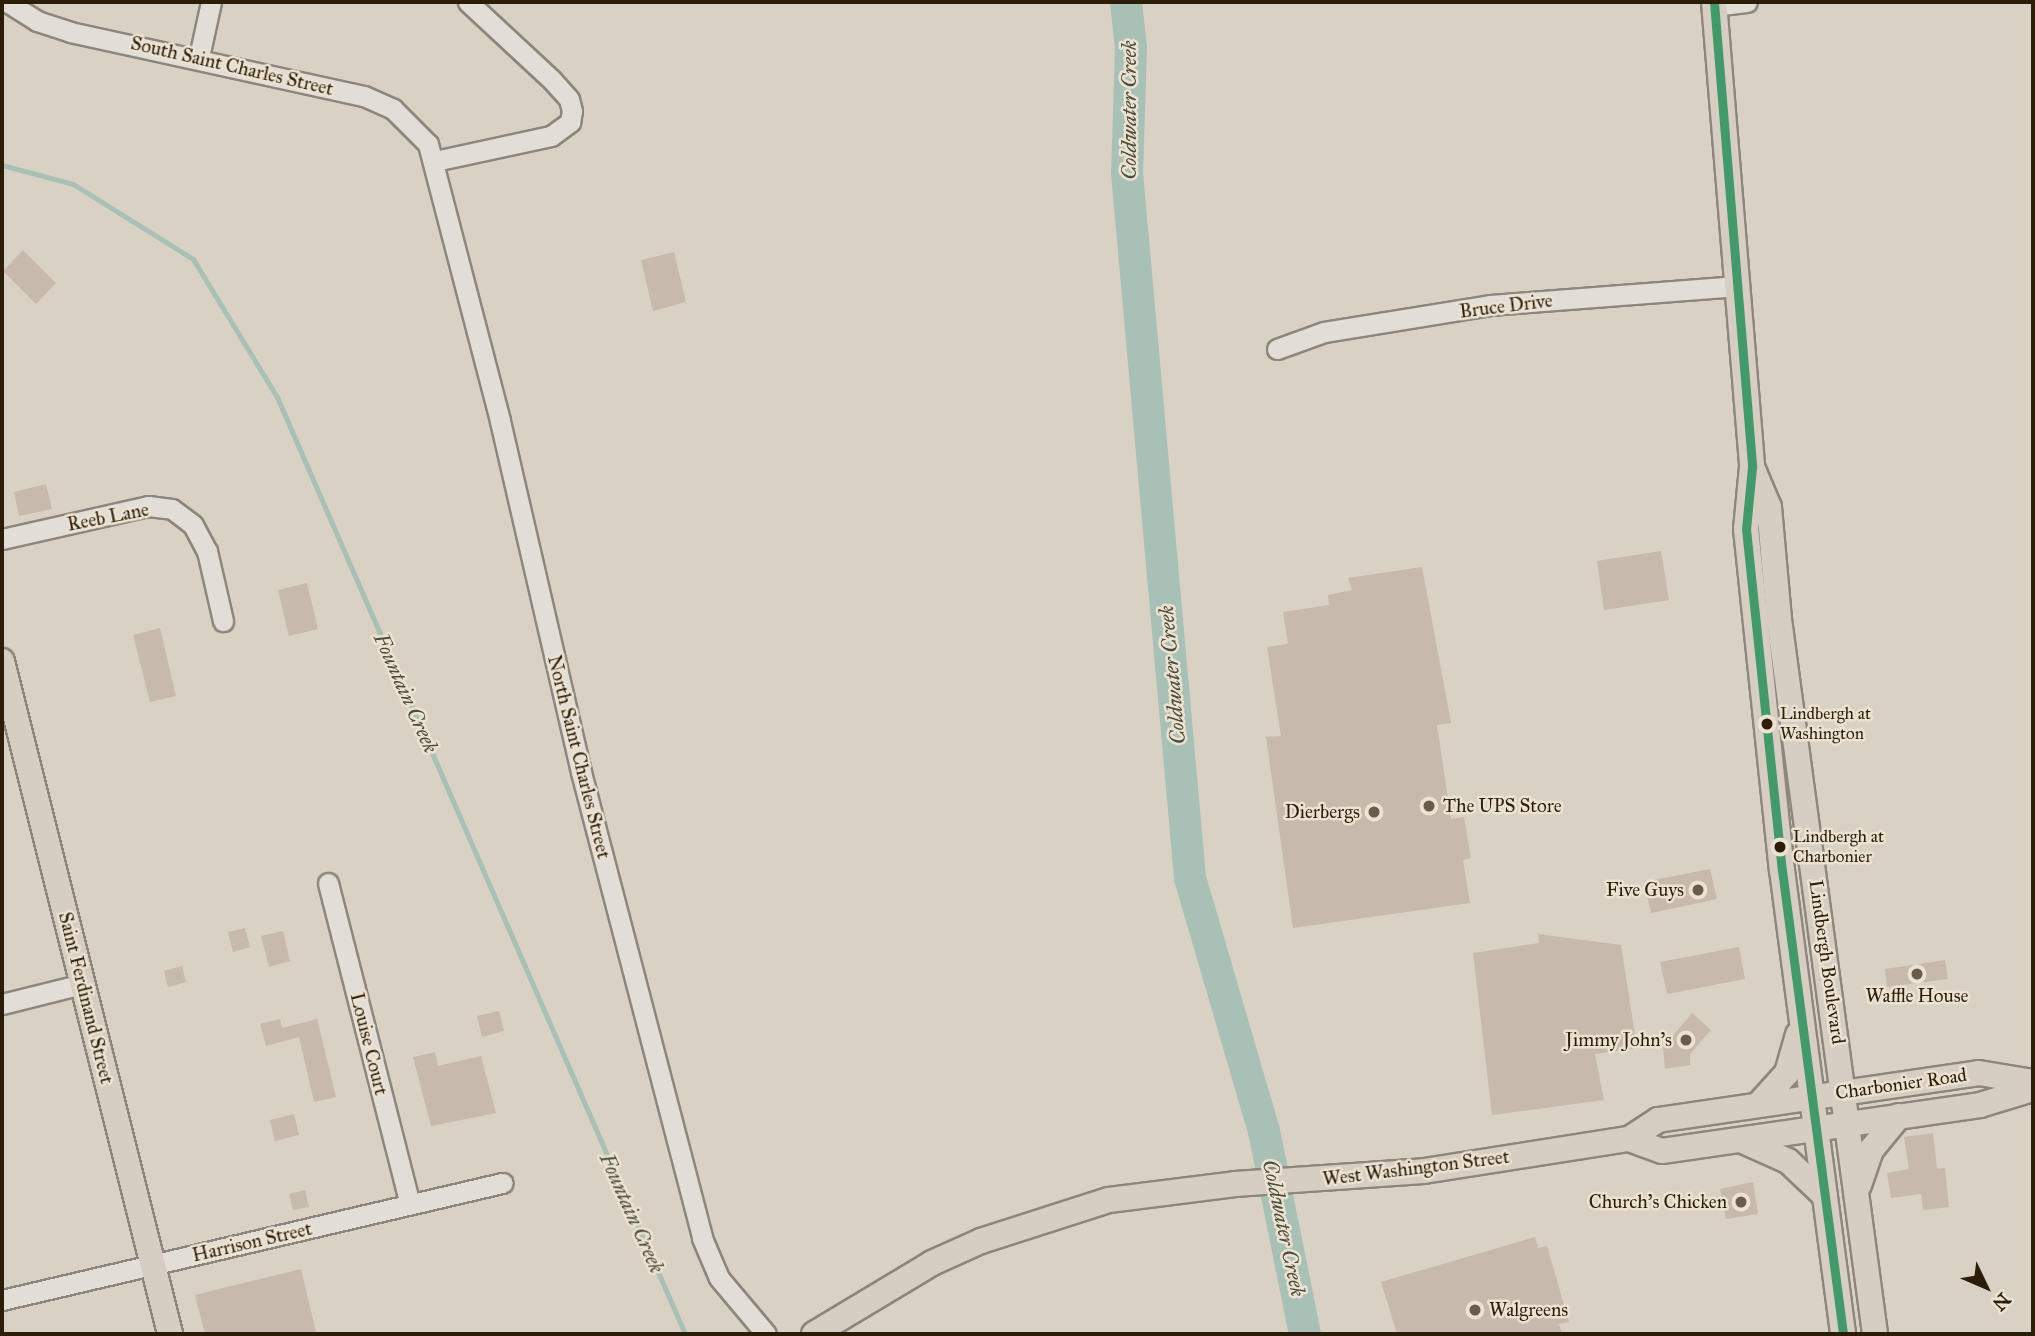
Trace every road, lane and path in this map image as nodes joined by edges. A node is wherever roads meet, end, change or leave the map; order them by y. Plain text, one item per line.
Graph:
1 (7, 2) edge
2 (211, 2) edge
3 (468, 2) edge
4 (1747, 2) edge
5 (1714, 4) edge
6 (199, 57) junction
7 (435, 161) junction
8 (1738, 286) junction
9 (1277, 349) dead end
10 (1752, 467) junction
11 (2, 539) edge
12 (223, 621) dead end
13 (2, 661) edge
14 (328, 883) dead end
15 (82, 984) junction
16 (2, 1004) edge
17 (1801, 1024) junction
18 (2033, 1082) edge
19 (2033, 1089) edge
20 (1844, 1093) junction
21 (1811, 1097) junction
22 (1758, 1105) junction
23 (1899, 1116) junction
24 (1848, 1124) junction
25 (1815, 1129) junction
26 (1629, 1139) junction
27 (1739, 1140) junction
28 (502, 1183) dead end
29 (1857, 1193) junction
30 (1825, 1196) junction
31 (410, 1204) junction
32 (153, 1265) junction
33 (2, 1300) edge
34 (170, 1334) edge
35 (766, 1334) edge
36 (814, 1334) edge
37 (1843, 1334) edge
38 (1875, 1334) edge

1 - 6 street, South Saint Charles Street
2 - 6 street
3 - 7 street
4 - 5 street
5 - 8 main road, Lindbergh Boulevard
6 - 7 street, South Saint Charles Street
7 - 35 street, North Saint Charles Street
8 - 9 street, Bruce Drive
8 - 10 main road, Lindbergh Boulevard
10 - 17 main road, Lindbergh Boulevard
10 - 20 main road, Lindbergh Boulevard
11 - 12 street, Reeb Lane
13 - 15 main road, Saint Ferdinand Street
14 - 31 street, Louise Court
15 - 16 street
15 - 32 main road, Saint Ferdinand Street
17 - 21 main road, Lindbergh Boulevard
17 - 22 main road
18 - 20 main road, Charbonier Road
19 - 23 main road, Charbonier Road
20 - 21 main road, Charbonier Road
20 - 24 main road, Lindbergh Boulevard
21 - 22 main road, West Washington Street
21 - 25 main road, Lindbergh Boulevard
22 - 26 main road, West Washington Street
23 - 24 main road, Charbonier Road
23 - 29 main road
24 - 25 main road, West Washington Street
24 - 29 main road, Lindbergh Boulevard
25 - 27 main road, West Washington Street
25 - 30 main road, Lindbergh Boulevard
26 - 27 main road, West Washington Street
26 - 36 main road, West Washington Street
27 - 30 main road
28 - 31 street, Harrison Street
29 - 38 main road, Lindbergh Boulevard
30 - 37 main road, Lindbergh Boulevard
31 - 32 street, Harrison Street
32 - 33 street, Harrison Street
32 - 34 main road, Saint Ferdinand Street

